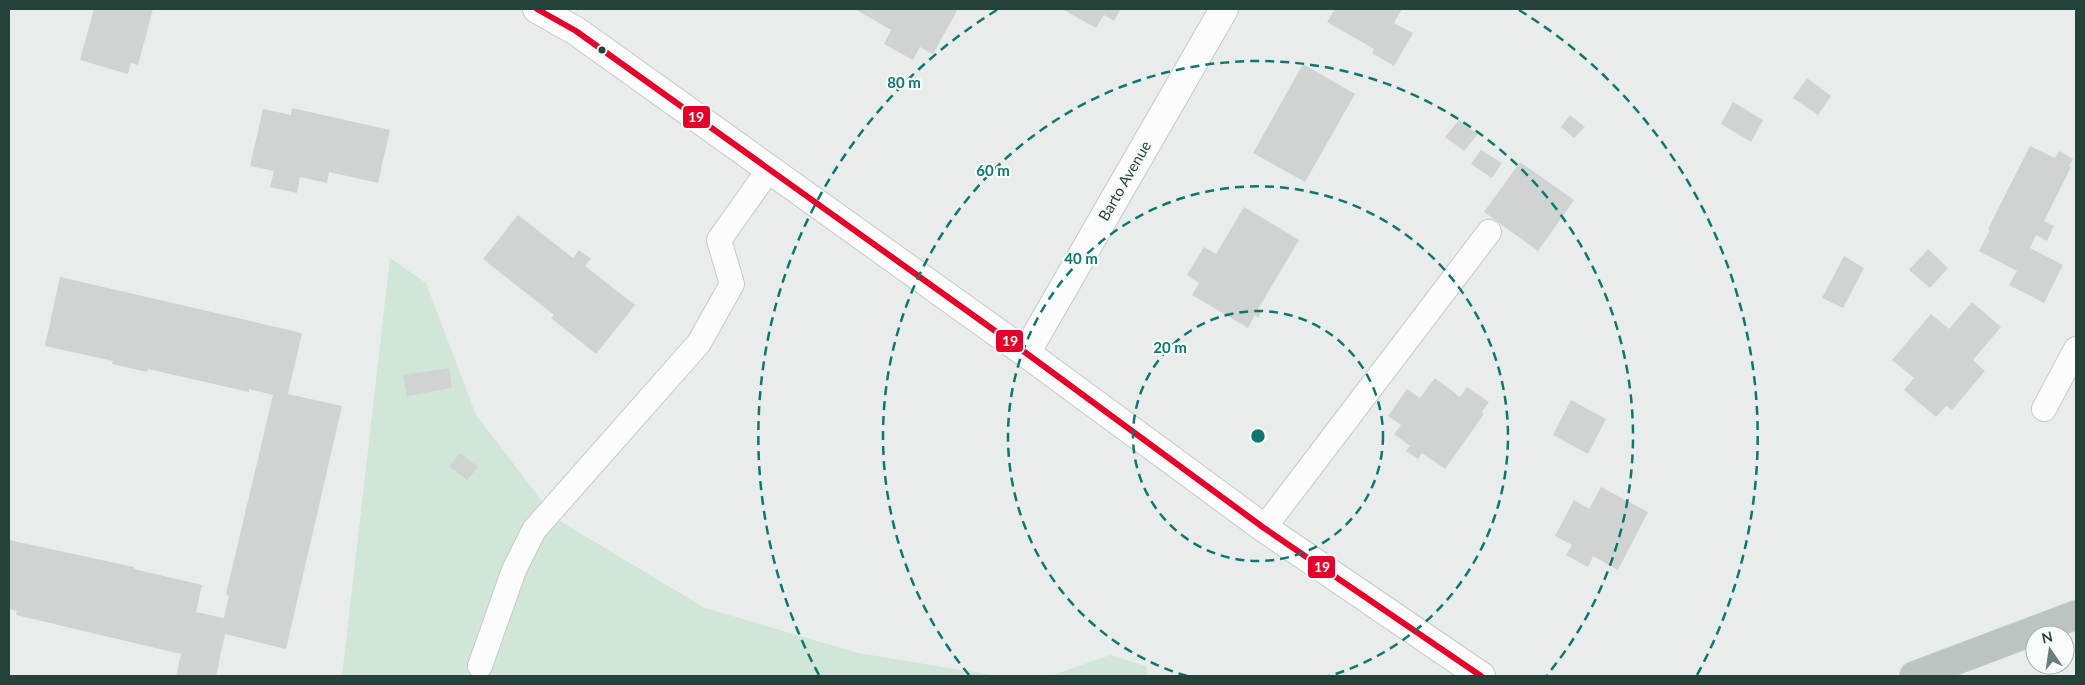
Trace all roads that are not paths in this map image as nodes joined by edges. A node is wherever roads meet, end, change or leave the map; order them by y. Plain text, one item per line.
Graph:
1 (536, 9) edge
2 (1224, 9) edge
3 (770, 168) junction
4 (1489, 232) dead end
5 (2076, 349) edge
6 (1026, 353) junction
7 (2044, 409) dead end
8 (1264, 528) junction
9 (2076, 615) edge
10 (480, 666) dead end
11 (1480, 676) edge
12 (1914, 676) edge

1 - 3 main road
2 - 6 main road, Barto Avenue
3 - 6 main road
3 - 10 lane
4 - 8 lane
5 - 7 lane
6 - 8 main road
8 - 11 main road
9 - 12 highway

